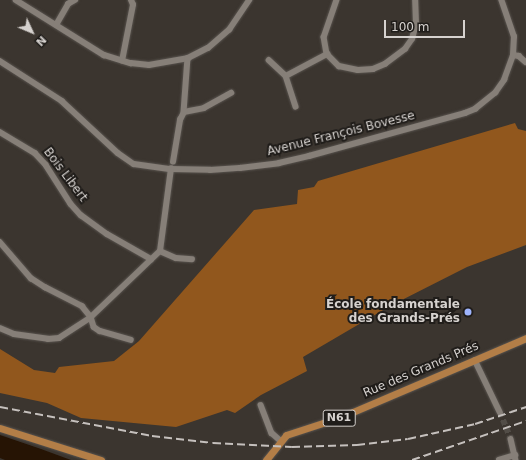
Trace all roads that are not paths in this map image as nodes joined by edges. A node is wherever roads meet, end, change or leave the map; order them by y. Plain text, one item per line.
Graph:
1 (16, 0) edge
2 (74, 0) edge
3 (130, 0) edge
4 (249, 0) edge
5 (337, 0) edge
6 (415, 0) edge
7 (501, 0) edge
8 (56, 25) junction
9 (327, 54) junction
10 (513, 55) junction
11 (188, 58) junction
12 (269, 60) dead end
13 (0, 61) edge
14 (122, 61) junction
15 (526, 62) edge
16 (286, 76) junction
17 (231, 93) dead end
18 (296, 106) dead end
19 (184, 112) junction
20 (0, 132) edge
21 (172, 162) dead end
22 (171, 169) junction
23 (0, 242) edge
24 (160, 252) junction
25 (151, 259) junction
26 (192, 259) dead end
27 (91, 317) junction
28 (0, 328) edge
29 (526, 338) edge
30 (131, 340) dead end
31 (475, 360) junction
32 (261, 406) dead end
33 (500, 412) tunnel mouth
34 (0, 428) edge
35 (511, 439) tunnel mouth
36 (281, 441) junction
37 (515, 457) edge
38 (101, 460) edge
39 (266, 460) edge
40 (499, 460) edge

1 - 8 street
2 - 8 street
3 - 14 street
4 - 11 street
5 - 9 street
6 - 9 street
7 - 10 street, Avenue François Bovesse
8 - 14 street
9 - 16 street
10 - 15 street
10 - 22 street, Avenue François Bovesse
11 - 14 street
11 - 19 street
12 - 16 street
13 - 22 street, Avenue François Bovesse
16 - 18 street
17 - 19 street
19 - 21 street
20 - 25 street, Bois Libert
22 - 24 street
23 - 27 street
24 - 25 street
24 - 26 street
25 - 27 street
27 - 28 street
27 - 30 street
29 - 31 main road, Rue des Grands Prés / N61
31 - 33 street
31 - 36 main road, Rue des Grands Prés / N61
32 - 36 street
34 - 38 main road
35 - 37 street
36 - 39 main road, Rue des Grands Prés / N61
37 - 40 street

